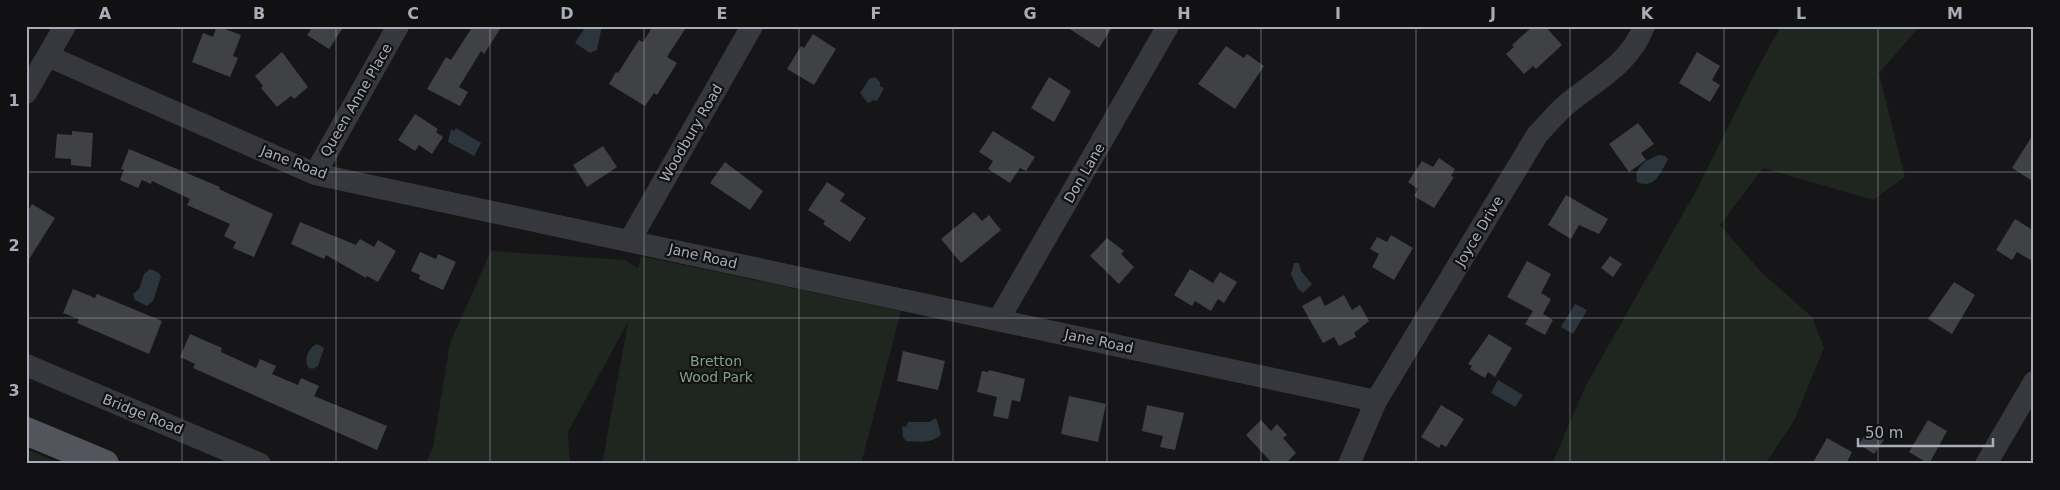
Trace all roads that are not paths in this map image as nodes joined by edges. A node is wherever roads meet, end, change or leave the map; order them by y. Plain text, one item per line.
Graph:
1 (65, 26) edge
2 (398, 26) edge
3 (752, 26) edge
4 (1168, 26) edge
5 (1644, 26) edge
6 (48, 56) junction
7 (26, 93) edge
8 (314, 174) junction
9 (630, 240) junction
10 (999, 319) junction
11 (26, 365) edge
12 (2034, 382) edge
13 (1376, 401) junction
14 (26, 430) edge
15 (105, 464) edge
16 (260, 464) edge
17 (1349, 464) edge
18 (1986, 464) edge

1 - 6 street
2 - 8 street, Queen Anne Place
3 - 9 street, Woodbury Road
4 - 10 street, Don Lane
5 - 13 street, Joyce Drive
6 - 7 street
6 - 8 street, Jane Road
8 - 9 street, Jane Road
9 - 10 street, Jane Road
10 - 13 street, Jane Road
11 - 16 street, Bridge Road
12 - 18 street
13 - 17 street, Joyce Drive
14 - 15 main road

